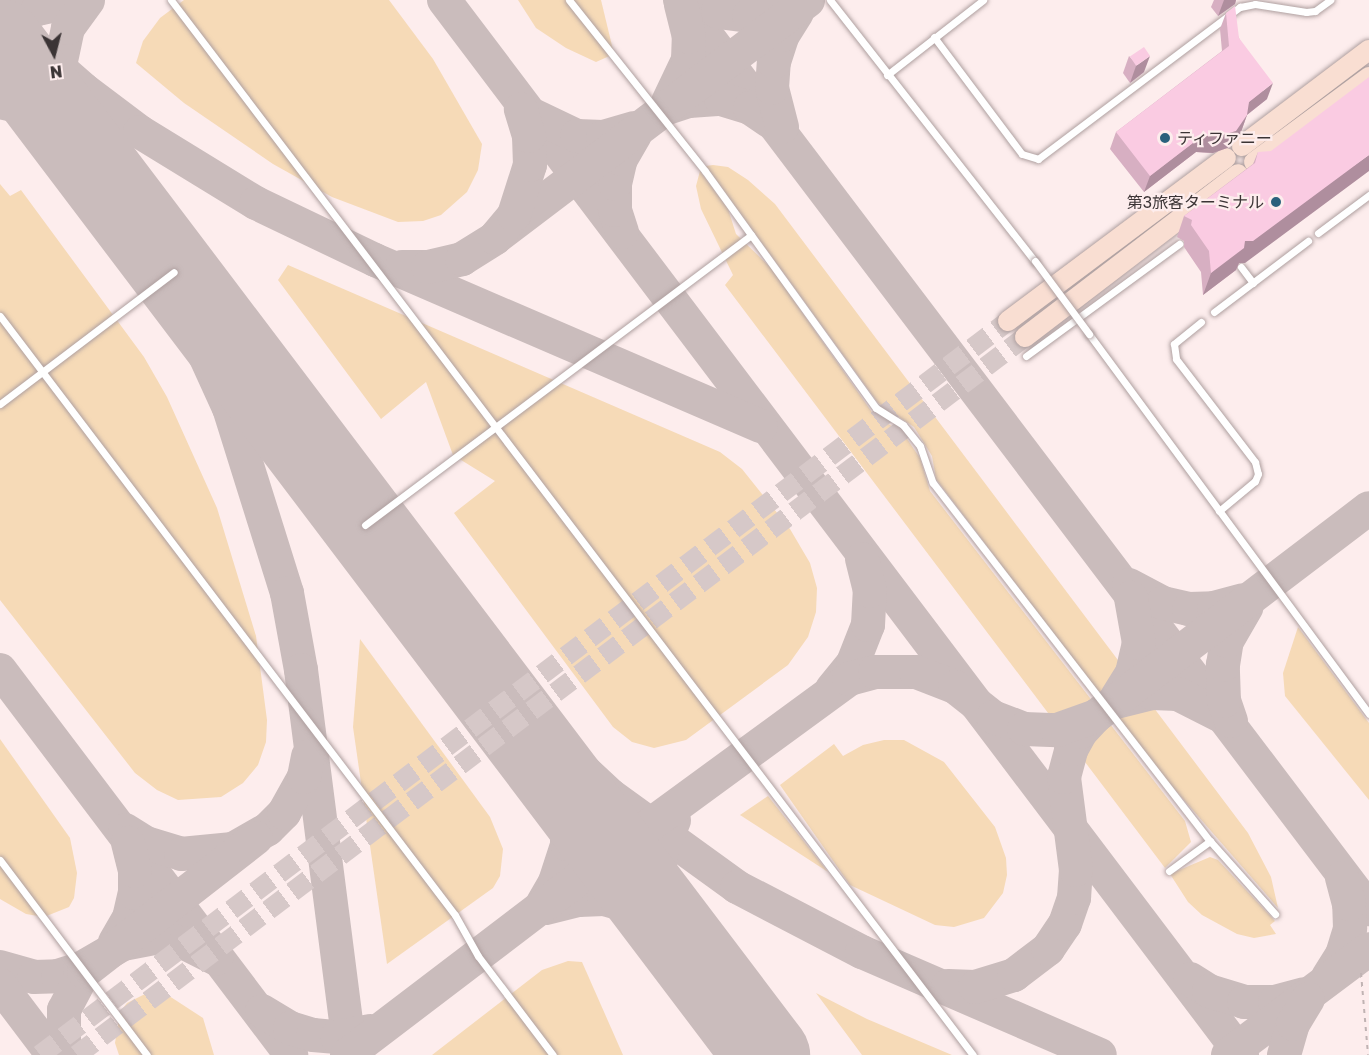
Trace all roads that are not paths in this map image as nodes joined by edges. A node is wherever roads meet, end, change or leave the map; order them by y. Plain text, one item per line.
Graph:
1 (171, 0) edge
2 (569, 0) edge
3 (830, 0) edge
4 (982, 0) edge
5 (1287, 0) edge
6 (1330, 0) edge
7 (1294, 9) junction
8 (934, 37) junction
9 (1369, 50) edge
10 (887, 75) junction
11 (1369, 77) edge
12 (1242, 146) dead end
13 (1226, 158) dead end
14 (1254, 162) edge
15 (1238, 174) edge
16 (1369, 195) edge
17 (1318, 233) dead end
18 (751, 235) junction
19 (1308, 241) dead end
20 (1179, 244) dead end
21 (1241, 267) edge
22 (174, 272) dead end
23 (1253, 283) junction
24 (1214, 312) dead end
25 (0, 316) edge
26 (1008, 321) tunnel mouth
27 (1201, 322) dead end
28 (1026, 347) joint
29 (42, 372) junction
30 (0, 404) edge
31 (496, 430) junction
32 (1219, 511) junction
33 (365, 525) dead end
34 (1369, 714) edge
35 (1210, 842) junction
36 (0, 860) edge
37 (1169, 871) dead end
38 (1275, 914) dead end
39 (147, 1055) edge
40 (553, 1055) edge
41 (973, 1055) edge

1 - 31 lane
2 - 18 lane
3 - 10 lane
4 - 8 lane
5 - 7 lane
6 - 7 lane
7 - 8 lane
8 - 10 lane
9 - 12 street
10 - 32 lane, bridge
11 - 14 street
13 - 26 street
15 - 28 street
16 - 17 lane
18 - 31 lane
18 - 35 lane
19 - 23 lane
20 - 28 lane
21 - 23 lane
22 - 29 lane
23 - 24 lane
25 - 29 lane
27 - 32 lane
29 - 30 lane
29 - 40 lane
31 - 33 lane
31 - 41 lane
32 - 34 lane
35 - 37 lane
35 - 38 lane
36 - 39 lane

